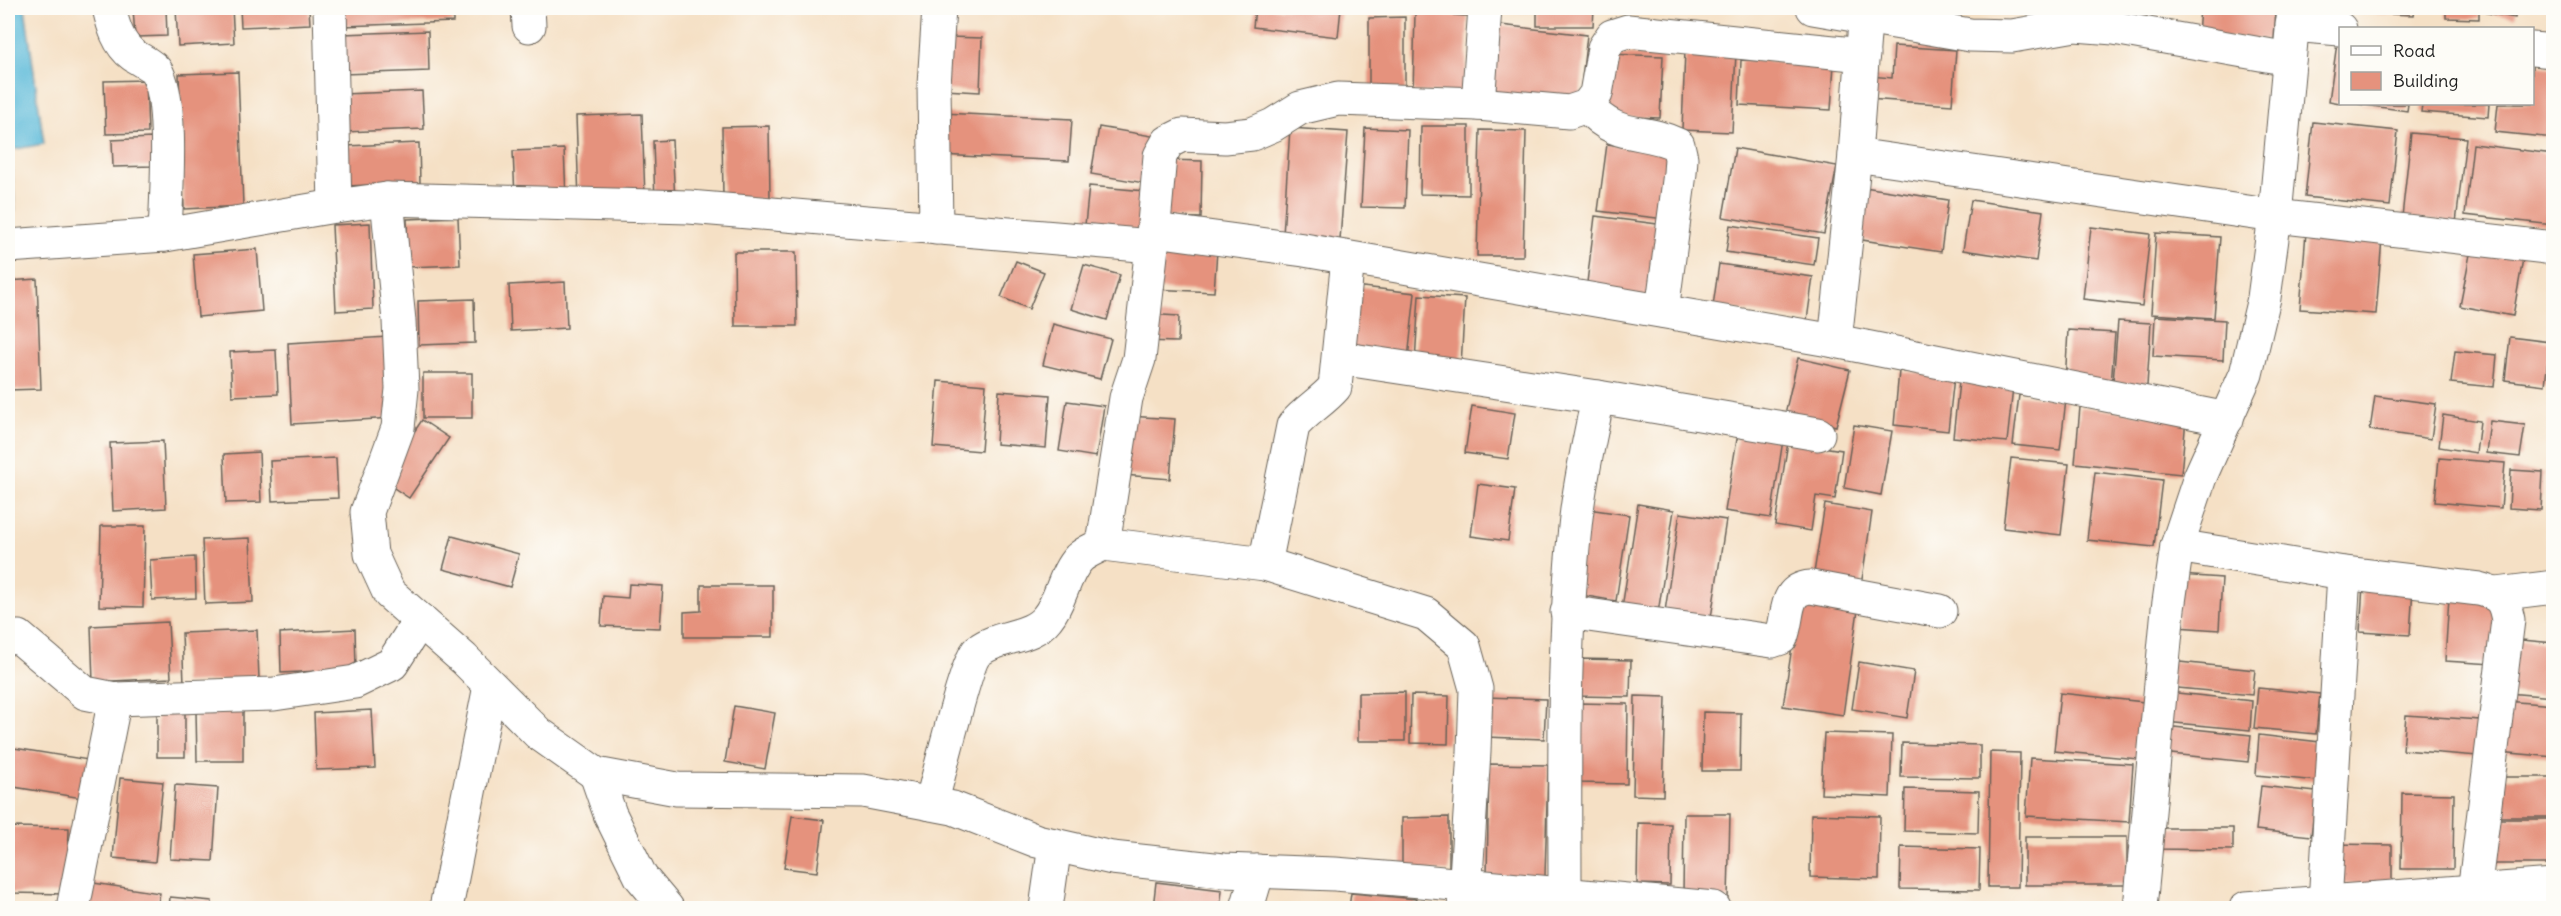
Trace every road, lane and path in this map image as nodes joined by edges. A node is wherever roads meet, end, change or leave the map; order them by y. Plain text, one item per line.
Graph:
1 (109, 8) edge
2 (330, 8) edge
3 (939, 8) edge
4 (1485, 8) edge
5 (1813, 8) edge
6 (1866, 11) edge
7 (2293, 16) edge
8 (2339, 29) edge
9 (2534, 49) edge
10 (2553, 51) edge
11 (1863, 55) junction
12 (2289, 58) junction
13 (1478, 104) junction
14 (1587, 106) junction
15 (1854, 155) junction
16 (387, 199) junction
17 (335, 206) junction
18 (2275, 216) junction
19 (936, 228) junction
20 (165, 235) junction
21 (1154, 238) junction
22 (8, 246) edge
23 (2553, 248) edge
24 (1348, 258) junction
25 (1662, 311) junction
26 (1835, 340) junction
27 (1339, 358) junction
28 (1598, 397) junction
29 (2227, 419) junction
30 (1818, 434) dead end
31 (1103, 544) junction
32 (2177, 546) junction
33 (1265, 564) junction
34 (2344, 573) junction
35 (2553, 587) edge
36 (2497, 594) junction
37 (1940, 610) dead end
38 (1567, 612) junction
39 (420, 620) junction
40 (8, 638) edge
41 (490, 686) junction
42 (114, 699) junction
43 (596, 774) junction
44 (931, 804) junction
45 (1055, 845) junction
46 (1257, 871) junction
47 (2553, 885) edge
48 (2474, 892) junction
49 (1565, 896) junction
50 (1465, 897) edge
51 (2325, 904) junction
52 (1650, 906) edge
53 (73, 909) edge
54 (446, 909) edge
55 (667, 909) edge
56 (1046, 909) edge
57 (1247, 909) edge
58 (1714, 909) edge
59 (2140, 909) edge
60 (2246, 909) edge

1 - 20 street
2 - 17 street
3 - 19 street
4 - 13 street
5 - 6 street
6 - 11 street
6 - 12 street
7 - 8 street
7 - 12 street
9 - 10 street
11 - 14 street
11 - 15 street
12 - 18 street
13 - 14 street
13 - 21 street
14 - 25 street
15 - 18 street
15 - 26 street
16 - 17 street
16 - 19 street
16 - 39 street
17 - 20 street
18 - 23 street
18 - 29 street
19 - 21 street
20 - 22 street
21 - 24 street
21 - 31 street
24 - 25 street
24 - 27 street
25 - 26 street
26 - 29 street
27 - 28 street
27 - 33 street
28 - 30 street
28 - 38 street
29 - 32 street
31 - 33 street
31 - 44 street
32 - 34 street
32 - 59 street
33 - 50 street
34 - 36 street
34 - 51 street
35 - 36 street
36 - 48 street
37 - 38 street
38 - 49 street
39 - 41 street
39 - 42 street
40 - 42 street
41 - 43 street
41 - 54 street
42 - 53 street
43 - 44 street
43 - 55 street
44 - 45 street
45 - 46 street
45 - 56 street
46 - 50 street
46 - 57 street
47 - 48 street
48 - 51 street
49 - 50 street
49 - 52 street
51 - 60 street
52 - 58 street

